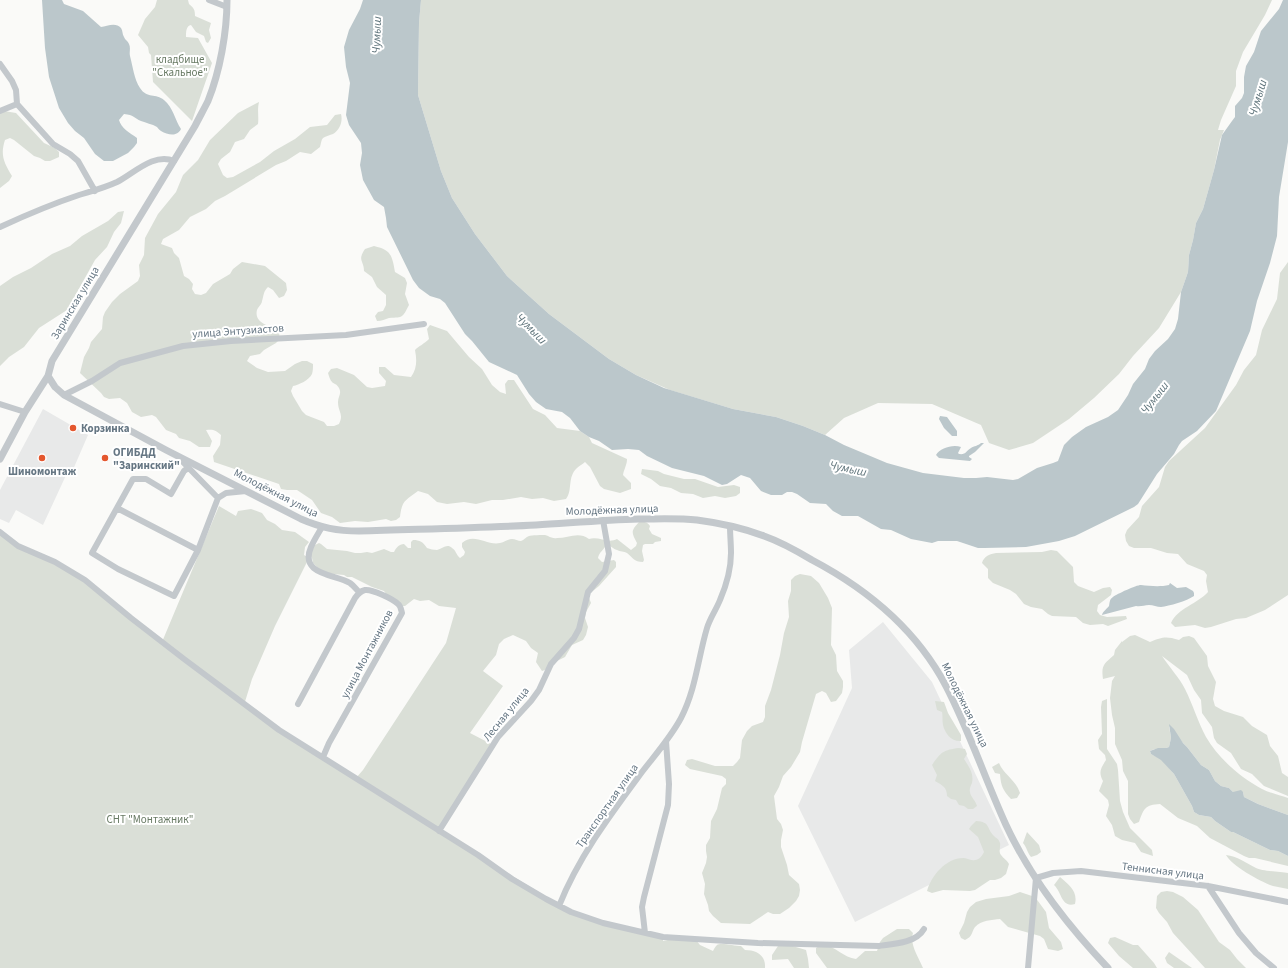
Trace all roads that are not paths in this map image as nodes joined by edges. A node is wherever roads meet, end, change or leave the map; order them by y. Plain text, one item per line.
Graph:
1 (209, 0) edge
2 (227, 4) edge
3 (0, 64) edge
4 (17, 104) junction
5 (0, 111) edge
6 (174, 161) junction
7 (95, 191) junction
8 (0, 227) edge
9 (424, 324) dead end
10 (48, 376) junction
11 (64, 395) junction
12 (0, 404) edge
13 (25, 412) junction
14 (2, 449) edge
15 (177, 455) junction
16 (0, 459) edge
17 (188, 468) junction
18 (246, 491) junction
19 (218, 498) junction
20 (117, 508) junction
21 (603, 520) junction
22 (730, 526) junction
23 (322, 527) junction
24 (0, 532) edge
25 (198, 550) junction
26 (359, 592) junction
27 (298, 704) dead end
28 (666, 742) junction
29 (323, 757) junction
30 (439, 831) junction
31 (1036, 878) junction
32 (1208, 886) junction
33 (1288, 902) edge
34 (559, 906) junction
35 (924, 929) dead end
36 (645, 933) junction
37 (1028, 968) edge
38 (1108, 968) edge
39 (1274, 968) edge

1 - 2 street
2 - 6 street, Заринская улица
3 - 4 street
4 - 5 street
4 - 7 street
6 - 7 street
6 - 10 street, Заринская улица
7 - 8 street
9 - 11 street, улица Энтузиастов
10 - 11 street, Молодёжная улица
10 - 13 street, Заринская улица
11 - 15 street, Молодёжная улица
12 - 13 street
13 - 14 street, Заринская улица
14 - 16 street, Заринская улица
15 - 17 street
15 - 18 street, Молодёжная улица
17 - 19 street
17 - 20 street
18 - 19 street
18 - 23 street, Молодёжная улица
19 - 25 street
20 - 25 street
20 - 25 street
21 - 22 street, Молодёжная улица
21 - 23 street, Молодёжная улица
21 - 30 street, Лесная улица
22 - 28 street, Транспортная улица
22 - 31 street, Молодёжная улица
23 - 26 street
24 - 29 street
26 - 27 street
26 - 29 street, улица Монтажников
28 - 34 street, Транспортная улица
28 - 36 street
29 - 30 street
30 - 34 street
31 - 32 street, Теннисная улица
31 - 37 street
31 - 38 street, Молодёжная улица
32 - 33 street, Теннисная улица
32 - 39 street
34 - 36 street
35 - 36 street

